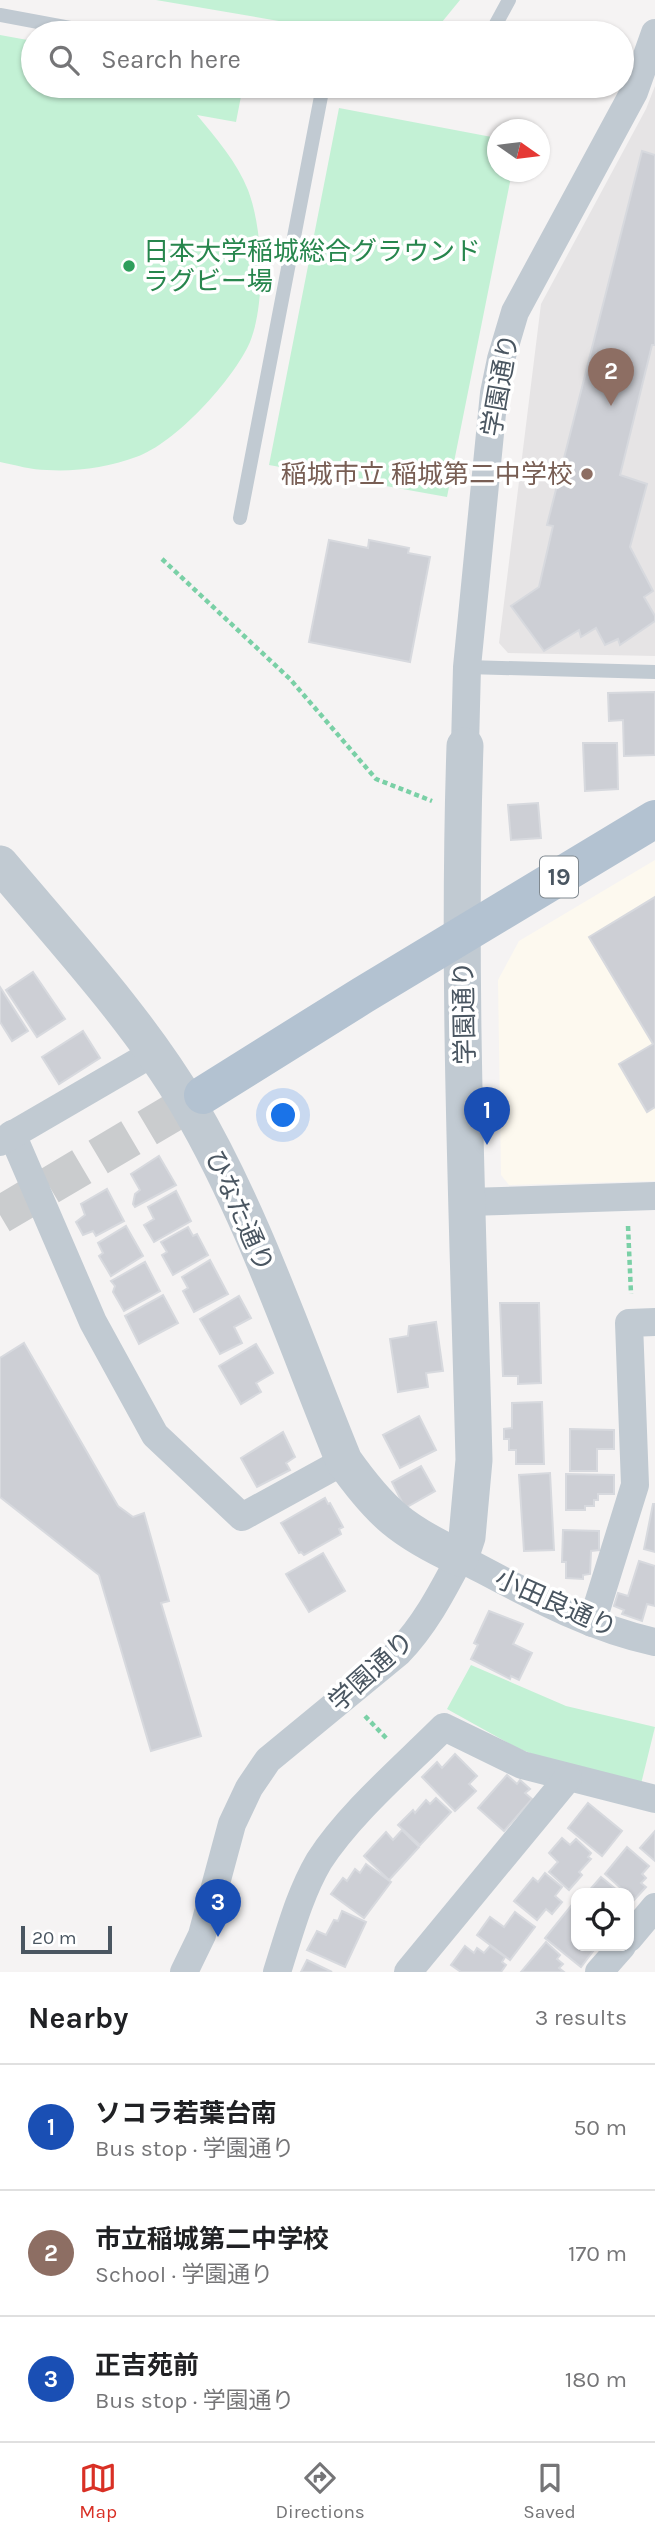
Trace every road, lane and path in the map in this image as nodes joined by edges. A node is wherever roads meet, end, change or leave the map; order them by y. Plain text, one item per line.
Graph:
1 (509, 0) edge
2 (0, 15) edge
3 (32, 21) edge
4 (498, 21) edge
5 (655, 33) edge
6 (634, 92) edge
7 (321, 98) edge
8 (631, 98) edge
9 (240, 518) dead end
10 (162, 559) dead end
11 (467, 667) junction
12 (655, 672) edge
13 (465, 746) joint
14 (462, 813) junction
15 (655, 819) edge
16 (0, 864) edge
17 (463, 936) junction
18 (153, 1053) junction
19 (198, 1086) tunnel mouth
20 (6, 1138) edge
21 (655, 1196) edge
22 (468, 1202) junction
23 (628, 1247) dead end
24 (631, 1304) dead end
25 (655, 1322) edge
26 (344, 1461) junction
27 (460, 1558) junction
28 (592, 1623) junction
29 (655, 1642) edge
30 (373, 1726) dead end
31 (387, 1740) dead end
32 (568, 1778) junction
33 (655, 1799) edge
34 (655, 1907) edge
35 (634, 1931) edge
36 (618, 1951) edge
37 (184, 1972) edge
38 (277, 1972) edge
39 (408, 1972) edge
40 (599, 1972) edge

1 - 4 lane
2 - 3 lane
5 - 6 street, 学園通り
7 - 9 lane
8 - 11 street, 学園通り
10 - 14 path
11 - 12 lane
11 - 13 street, 学園通り
13 - 14 street, 学園通り
14 - 17 street, 学園通り
15 - 17 main road, 19
16 - 18 street, ひなた通り
17 - 19 main road, 19
17 - 22 street, 学園通り
18 - 20 street
18 - 26 street, ひなた通り
20 - 26 street
21 - 22 street
22 - 27 street, 学園通り
23 - 24 path
25 - 28 street
26 - 27 street, ひなた通り
27 - 28 street, 小田良通り
27 - 37 street, 学園通り
28 - 29 street, 小田良通り
30 - 31 path
32 - 33 street
32 - 38 street
32 - 39 street
34 - 35 street
36 - 40 street

